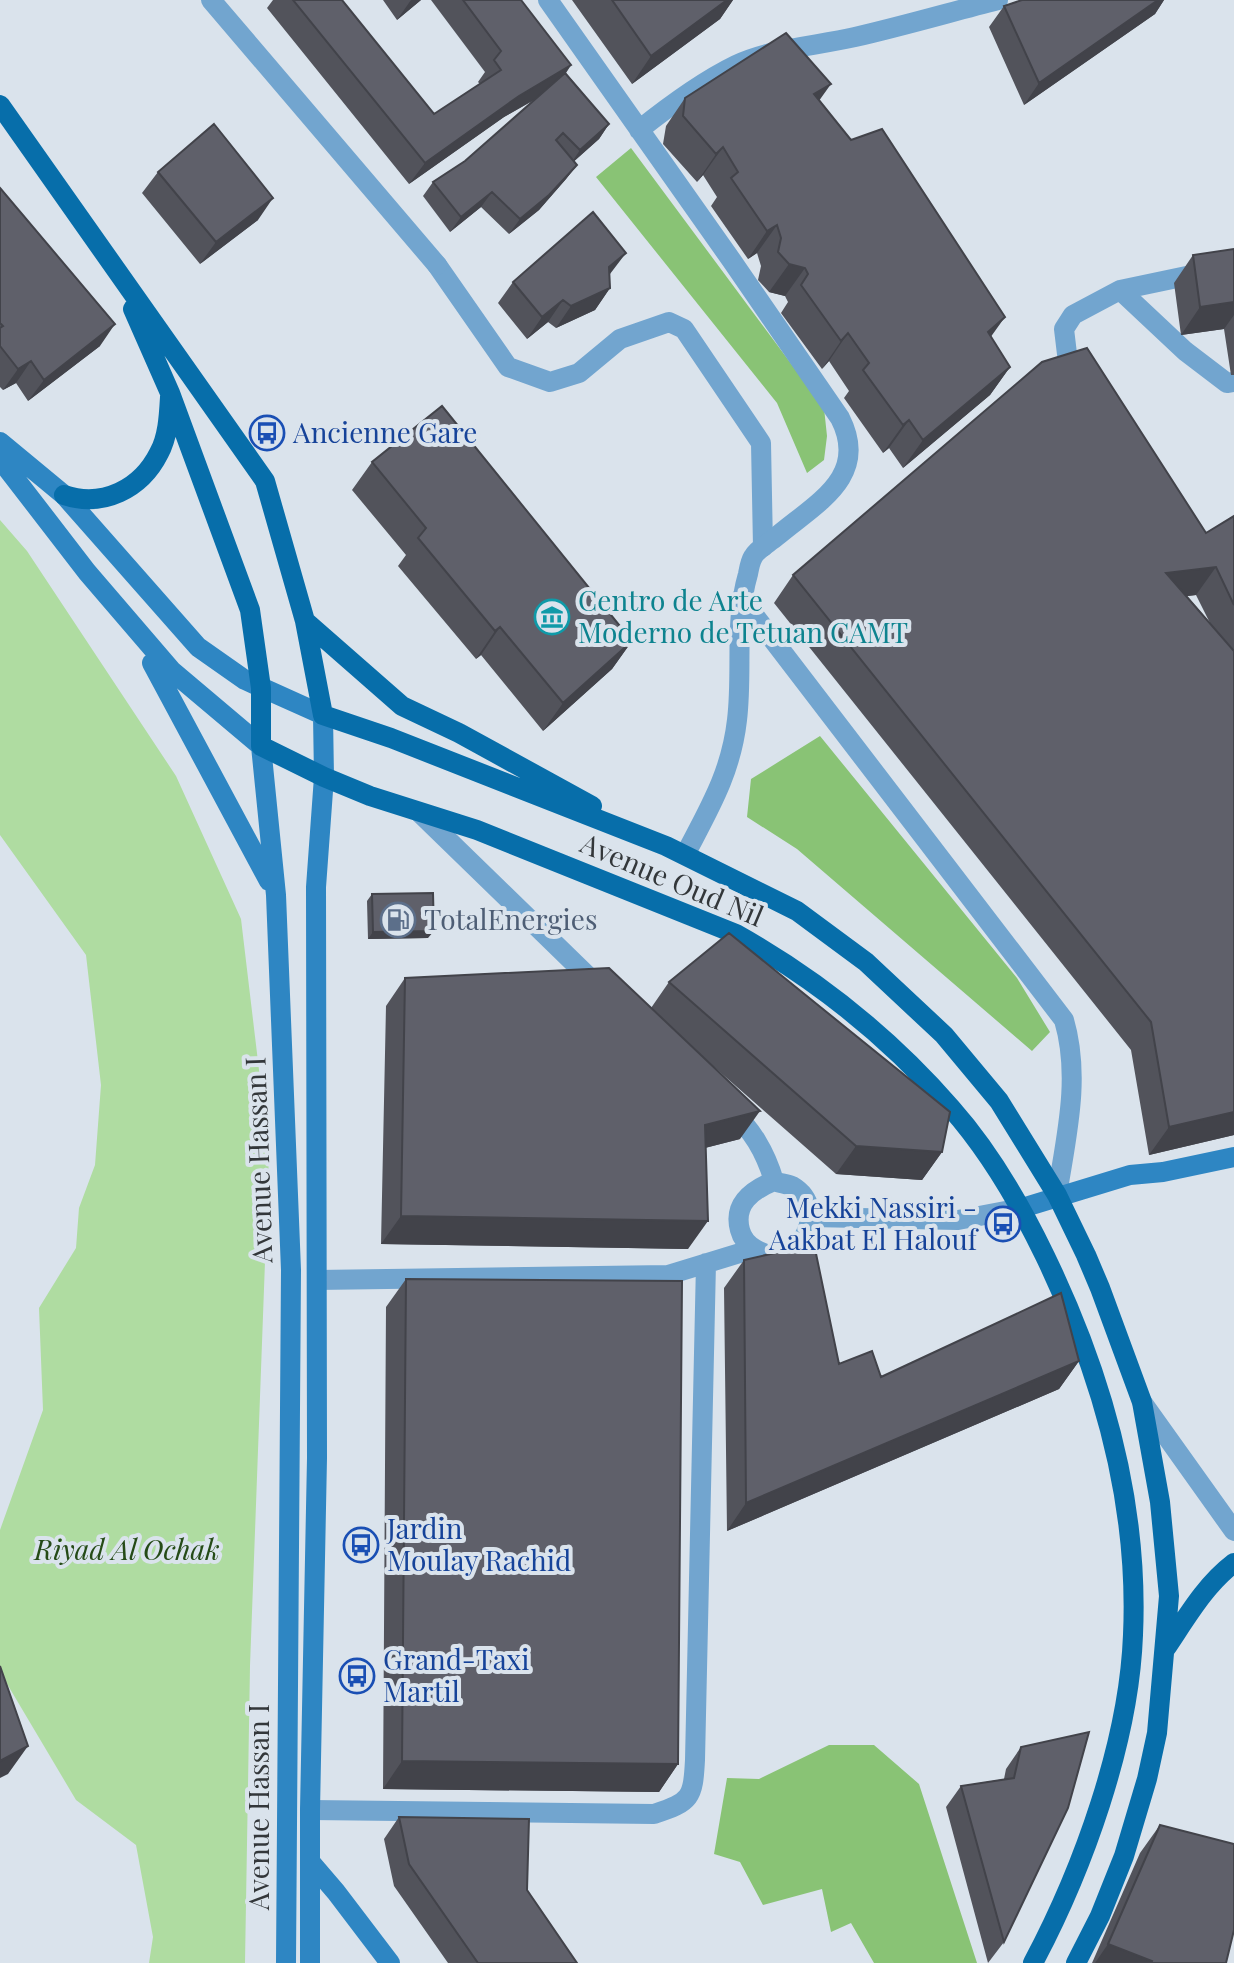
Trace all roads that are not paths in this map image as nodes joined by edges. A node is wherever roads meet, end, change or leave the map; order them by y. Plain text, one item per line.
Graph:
1 (211, 0) edge
2 (548, 0) edge
3 (998, 0) edge
4 (0, 105) edge
5 (639, 130) junction
6 (1234, 266) edge
7 (114, 267) junction
8 (1120, 290) junction
9 (1234, 382) edge
10 (1092, 392) edge
11 (170, 393) junction
12 (0, 442) edge
13 (0, 459) edge
14 (64, 495) junction
15 (763, 547) junction
16 (87, 572) junction
17 (741, 598) junction
18 (305, 621) junction
19 (261, 688) junction
20 (323, 715) junction
21 (261, 746) junction
22 (324, 777) junction
23 (420, 813) junction
24 (666, 846) junction
25 (685, 855) junction
26 (276, 895) junction
27 (616, 1003) edge
28 (721, 1101) edge
29 (1234, 1157) edge
30 (774, 1181) junction
31 (1057, 1195) junction
32 (1022, 1208) junction
33 (811, 1217) junction
34 (753, 1249) junction
35 (706, 1263) junction
36 (317, 1280) junction
37 (1142, 1402) junction
38 (1234, 1531) edge
39 (1234, 1563) edge
40 (1166, 1648) junction
41 (310, 1810) junction
42 (312, 1864) junction
43 (286, 1963) edge
44 (310, 1963) edge
45 (390, 1963) edge
46 (1033, 1963) edge
47 (1076, 1963) edge

1 - 15 street
2 - 5 street
3 - 5 street
4 - 7 main road
5 - 15 street
6 - 8 street
7 - 11 main road
7 - 18 main road
8 - 9 street
8 - 10 street
11 - 14 main road
11 - 19 main road
12 - 14 main road
13 - 16 main road
14 - 19 main road
15 - 17 street
16 - 21 main road
16 - 26 main road
17 - 25 street
17 - 31 street
18 - 20 main road
18 - 24 main road
19 - 20 main road
19 - 21 main road
20 - 22 main road, Avenue Hassan I
20 - 24 main road, Avenue Oud Nil
21 - 22 main road, Avenue Oud Nil
21 - 26 main road, Avenue Hassan I
22 - 23 main road, Avenue Oud Nil
22 - 36 main road, Avenue Hassan I
23 - 27 street
23 - 32 main road, Avenue Oud Nil
24 - 25 main road, Avenue Oud Nil
25 - 31 main road, Avenue Oud Nil
26 - 43 main road, Avenue Hassan I
28 - 30 street
29 - 31 main road
30 - 33 street
30 - 34 street
31 - 32 main road
31 - 37 main road, Avenue Oud Nil
32 - 33 street
32 - 46 main road, Avenue Oud Nil
33 - 34 street
34 - 35 street
35 - 36 street
35 - 41 street
36 - 41 main road, Avenue Hassan I
37 - 38 street
37 - 40 main road, Avenue Oud Nil
39 - 40 main road
40 - 47 main road, Avenue Oud Nil
41 - 42 main road, Avenue Hassan I
42 - 44 main road, Avenue Hassan I
42 - 45 main road

